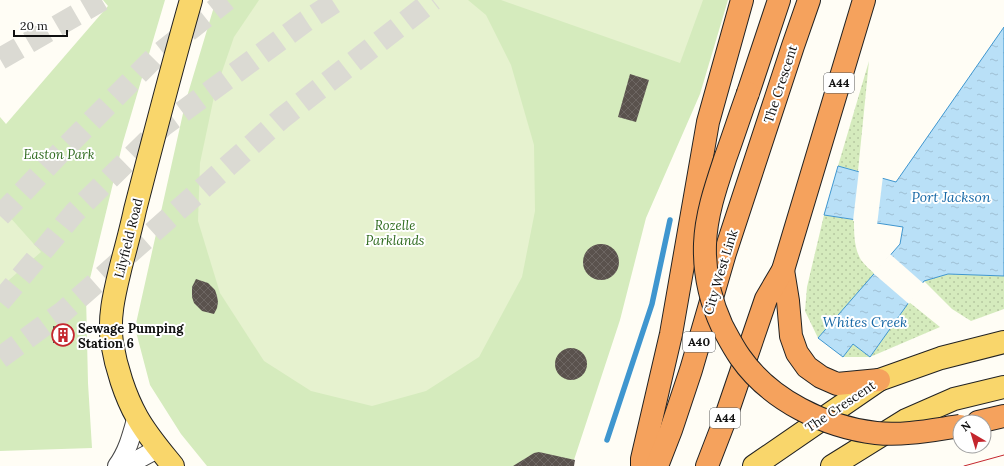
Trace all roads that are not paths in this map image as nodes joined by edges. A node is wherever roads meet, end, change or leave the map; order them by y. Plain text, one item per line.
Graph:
1 (191, 0) edge
2 (742, 0) edge
3 (779, 0) edge
4 (809, 0) edge
5 (864, 0) edge
6 (738, 215) joint
7 (783, 270) junction
8 (1004, 342) edge
9 (879, 380) junction
10 (1004, 387) edge
11 (136, 416) junction
12 (1004, 416) edge
13 (992, 419) edge
14 (952, 427) edge
15 (167, 461) edge
16 (116, 466) edge
17 (126, 466) edge
18 (642, 466) edge
19 (657, 466) edge
20 (707, 466) edge
21 (754, 466) edge
22 (832, 466) edge

1 - 11 main road, Lilyfield Road
2 - 18 highway
3 - 14 highway, bridge
4 - 6 highway, The Crescent / A40
5 - 7 highway, A44
6 - 19 highway, City West Link / A40
7 - 9 highway
7 - 20 highway, A44
8 - 9 main road, The Crescent
9 - 21 main road, The Crescent
10 - 22 main road
11 - 15 main road, Lilyfield Road
11 - 16 street
12 - 13 highway
15 - 17 street

